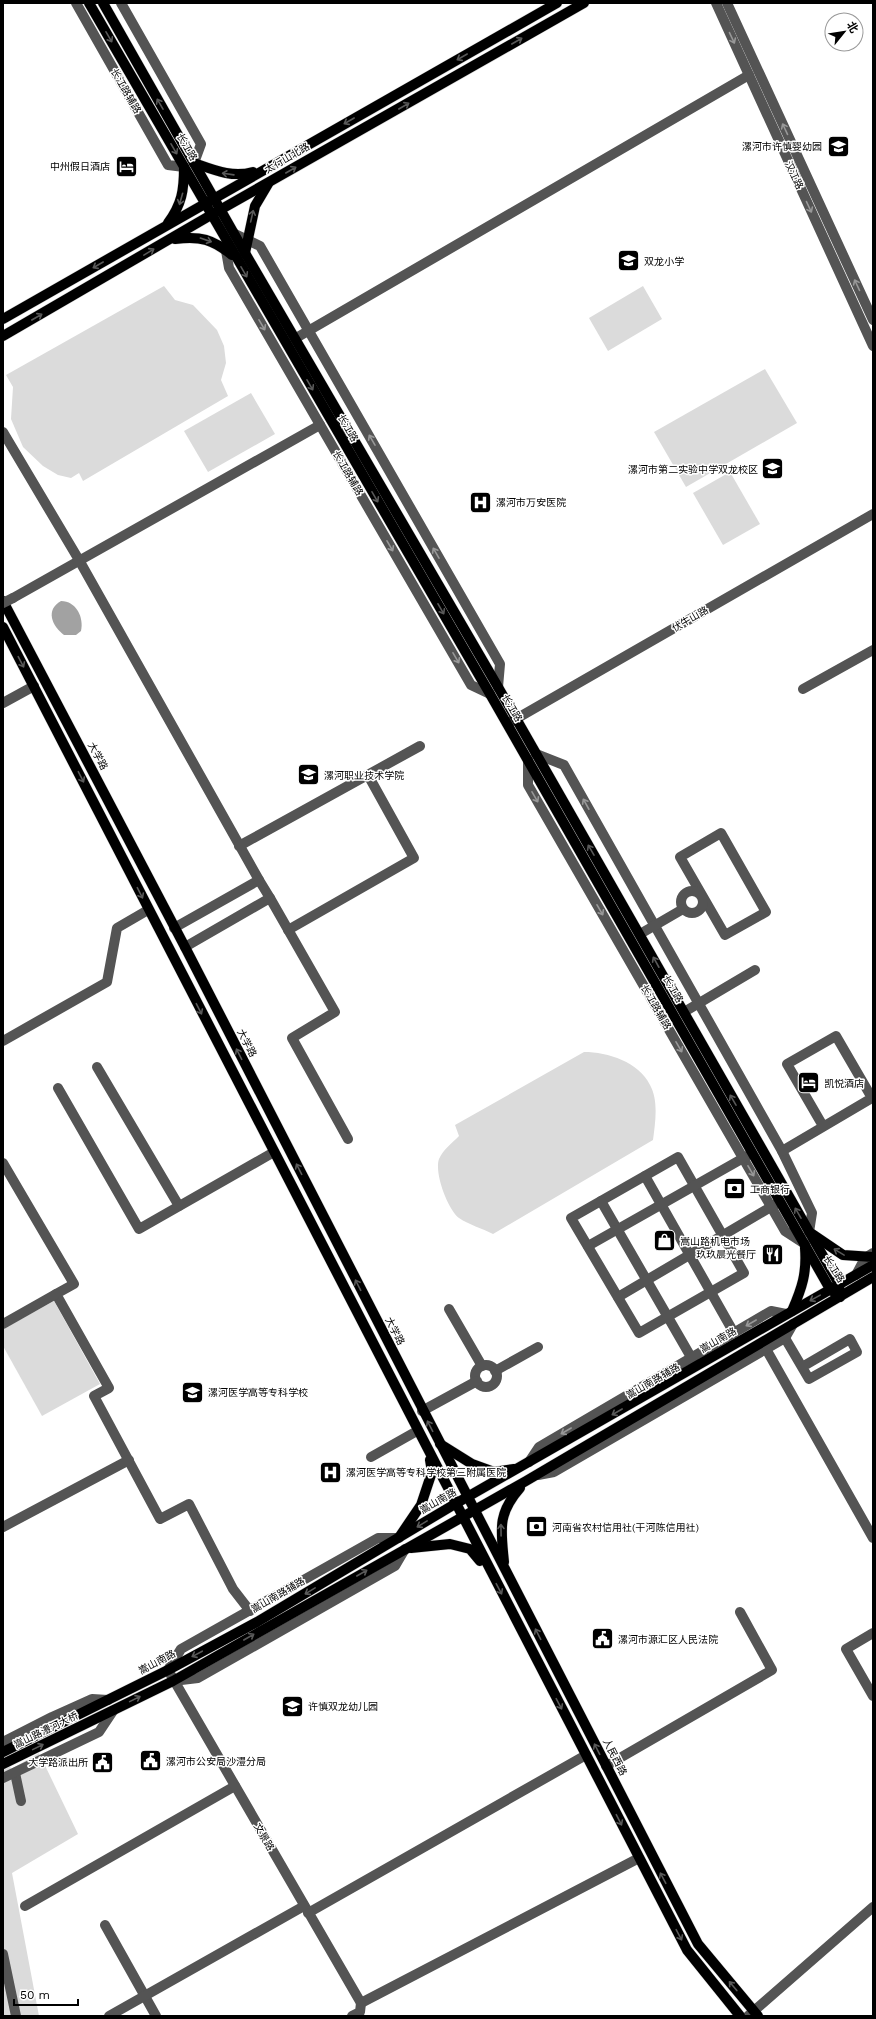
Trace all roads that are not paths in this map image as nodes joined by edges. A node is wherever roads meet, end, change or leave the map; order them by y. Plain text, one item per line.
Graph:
1 (76, 3) edge
2 (89, 3) edge
3 (103, 3) edge
4 (121, 3) edge
5 (557, 3) edge
6 (584, 3) edge
7 (716, 3) edge
8 (727, 3) edge
9 (749, 75) junction
10 (194, 163) junction
11 (184, 167) junction
12 (263, 170) junction
13 (268, 183) junction
14 (214, 198) junction
15 (205, 204) junction
16 (220, 210) junction
17 (211, 215) junction
18 (165, 227) junction
19 (235, 234) junction
20 (171, 239) junction
21 (225, 239) junction
22 (248, 239) junction
23 (226, 250) junction
24 (246, 253) junction
25 (236, 258) junction
26 (3, 319) edge
27 (873, 320) edge
28 (309, 331) junction
29 (3, 336) edge
30 (296, 338) junction
31 (873, 346) edge
32 (320, 425) junction
33 (3, 432) edge
34 (873, 514) edge
35 (79, 560) junction
36 (6, 600) edge
37 (3, 627) edge
38 (873, 650) edge
39 (34, 686) junction
40 (498, 687) junction
41 (803, 690) dead end
42 (490, 694) junction
43 (3, 703) edge
44 (512, 722) junction
45 (420, 746) dead end
46 (532, 757) junction
47 (368, 775) junction
48 (239, 846) junction
49 (259, 880) junction
50 (702, 896) junction
51 (270, 898) junction
52 (683, 909) junction
53 (148, 910) junction
54 (654, 925) junction
55 (174, 928) junction
56 (288, 930) junction
57 (640, 934) junction
58 (184, 947) junction
59 (755, 970) dead end
60 (699, 1004) junction
61 (684, 1012) junction
62 (3, 1041) edge
63 (97, 1067) dead end
64 (58, 1088) dead end
65 (823, 1126) junction
66 (348, 1139) dead end
67 (775, 1139) junction
68 (756, 1150) junction
69 (782, 1150) junction
70 (274, 1152) junction
71 (743, 1158) junction
72 (3, 1163) edge
73 (645, 1176) junction
74 (694, 1186) junction
75 (601, 1201) junction
76 (780, 1202) junction
77 (662, 1204) junction
78 (179, 1206) junction
79 (771, 1207) junction
80 (617, 1230) junction
81 (810, 1232) junction
82 (722, 1236) junction
83 (805, 1244) junction
84 (588, 1246) junction
85 (690, 1255) junction
86 (870, 1256) edge
87 (873, 1265) edge
88 (873, 1277) edge
89 (859, 1279) junction
90 (647, 1280) junction
91 (873, 1282) edge
92 (835, 1286) junction
93 (711, 1292) junction
94 (56, 1294) junction
95 (618, 1297) junction
96 (840, 1297) junction
97 (450, 1309) dead end
98 (371, 1310) junction
99 (789, 1312) junction
100 (359, 1317) junction
101 (668, 1317) junction
102 (3, 1324) edge
103 (734, 1333) junction
104 (783, 1334) junction
105 (538, 1347) dead end
106 (766, 1349) junction
107 (694, 1362) junction
108 (482, 1366) junction
109 (802, 1367) junction
110 (495, 1371) junction
111 (477, 1381) junction
112 (422, 1411) junction
113 (417, 1431) junction
114 (439, 1443) junction
115 (427, 1449) junction
116 (371, 1457) dead end
117 (129, 1460) junction
118 (524, 1467) junction
119 (530, 1479) junction
120 (468, 1498) junction
121 (455, 1504) junction
122 (475, 1511) junction
123 (462, 1517) junction
124 (3, 1527) edge
125 (399, 1538) junction
126 (873, 1538) edge
127 (405, 1549) junction
128 (504, 1568) junction
129 (491, 1572) junction
130 (250, 1611) junction
131 (740, 1612) dead end
132 (873, 1633) edge
133 (168, 1670) junction
134 (173, 1681) junction
135 (873, 1696) edge
136 (108, 1700) junction
137 (96, 1707) joint
138 (113, 1711) junction
139 (100, 1716) joint
140 (3, 1742) edge
141 (3, 1752) edge
142 (586, 1755) junction
143 (3, 1764) edge
144 (606, 1766) junction
145 (15, 1773) junction
146 (3, 1778) edge
147 (235, 1786) junction
148 (21, 1801) dead end
149 (650, 1853) junction
150 (639, 1858) junction
151 (25, 1906) dead end
152 (873, 1907) edge
153 (306, 1909) junction
154 (105, 1925) dead end
155 (3, 1954) edge
156 (144, 1996) junction
157 (360, 2003) junction
158 (753, 2014) edge
159 (16, 2016) edge
160 (109, 2016) edge
161 (156, 2016) edge
162 (352, 2016) edge
163 (740, 2016) edge

1 - 11 street, 长江路辅路
2 -> 11 main road, 长江路
10 -> 3 main road, 长江路
4 - 10 street
5 -> 12 main road, 太行山北路
13 -> 6 main road, 太行山北路
7 -> 9 street, 汉江路
27 -> 8 street, 汉江路
9 - 28 street
9 -> 31 street, 汉江路
12 -> 10 main road
10 - 14 main road, 长江路
11 - 15 main road, 长江路
11 -> 18 main road
12 - 14 main road, 太行山北路
13 - 16 main road, 太行山北路
22 -> 13 main road
14 - 15 main road, 太行山北路
14 - 16 main road, 长江路
15 - 17 main road, 长江路
15 - 18 main road, 太行山北路
16 - 17 main road, 太行山北路
16 - 19 main road, 长江路
17 - 20 main road, 太行山北路
17 - 21 main road, 长江路
18 -> 26 main road, 太行山北路
19 - 22 street
19 - 24 main road, 长江路
20 -> 23 main road
29 -> 20 main road, 太行山北路
21 - 23 street, 长江路辅路
21 - 25 main road, 长江路
22 - 24 main road
22 - 28 street
23 - 25 main road
23 -> 32 street, 长江路辅路
24 - 30 main road, 长江路
25 -> 42 main road, 长江路
28 - 30 street
40 -> 28 street
30 - 40 main road, 长江路
32 - 35 street
32 -> 42 street, 长江路辅路
33 - 35 street
34 - 44 street, 伏牛山路
35 - 36 street
35 - 48 street
36 - 55 main road, 大学路
37 -> 39 main road
38 - 41 street
39 - 43 street
39 -> 53 main road
40 - 44 main road, 长江路
42 - 44 main road, 长江路
44 - 46 main road, 长江路
45 - 47 street
54 -> 46 street
57 -> 46 main road, 长江路
46 - 68 main road, 长江路
46 -> 71 street, 长江路辅路
47 - 48 street
47 - 56 street
48 - 49 street
49 - 51 street
49 - 55 street
50 - 50 street
50 - 52 street
50 - 52 street
51 - 56 street
51 - 58 street
52 - 54 street
53 - 62 street
53 -> 70 main road
54 - 57 street
54 - 60 street
55 - 58 main road, 大学路
56 - 66 street
61 -> 57 main road, 长江路
98 -> 58 main road, 大学路
59 - 60 street
60 - 61 street
60 - 67 street
68 -> 61 main road, 长江路
63 - 78 street
64 - 78 street
65 - 65 street
65 - 69 street
67 - 68 street
67 - 69 street
68 - 71 street
68 - 76 main road, 长江路
81 -> 68 main road, 长江路
69 - 81 street
70 - 78 street
70 - 100 main road
71 - 74 street
71 -> 79 street, 长江路辅路
72 - 94 street
73 - 74 street
73 - 75 street
73 - 77 street
74 - 77 street
74 - 82 street
75 - 80 street
75 - 84 street
76 - 79 street
76 - 83 main road, 长江路
77 - 80 street
77 - 85 street
79 - 82 street
79 - 83 street, 长江路辅路
80 - 84 street
80 - 90 street
86 -> 81 main road
81 - 92 main road, 长江路
82 - 85 street
82 - 93 street
83 - 92 main road, 长江路
83 - 99 main road
84 - 95 street
85 - 90 street
85 - 93 street
86 - 89 street
87 - 89 main road, 嵩山南路
88 - 89 main road, 嵩山南路
89 - 91 street
89 - 92 main road, 嵩山南路
89 - 96 main road, 嵩山南路
90 - 95 street
90 - 101 street
92 - 96 main road, 长江路
92 -> 99 main road, 嵩山南路
93 - 101 street
93 - 103 street
94 - 102 street
94 - 117 street
95 - 101 street
96 - 104 main road, 嵩山南路
97 - 108 street
98 - 100 main road
98 - 112 main road, 大学路
99 -> 103 street, 嵩山南路辅路
99 - 107 main road, 嵩山南路
100 - 113 main road
101 - 107 street
103 - 107 street, 嵩山南路辅路
104 - 106 street
104 - 109 street
104 - 119 main road, 嵩山南路
105 - 110 street
106 - 119 street
106 - 126 street
107 -> 118 main road, 嵩山南路
108 - 110 street
108 - 111 street
109 - 109 street
110 - 111 street
111 - 112 street
114 -> 112 main road, 大学路
113 - 115 main road
113 - 116 street
114 - 118 main road
114 - 120 main road, 大学路
115 - 121 main road
115 - 125 main road
117 - 124 street
117 - 130 street
118 - 120 main road, 嵩山南路
119 - 122 main road, 嵩山南路
128 -> 119 main road
120 - 121 main road, 嵩山南路
120 - 122 main road, 人民西路
121 - 123 main road
121 -> 125 main road, 嵩山南路
122 - 123 main road, 嵩山南路
122 - 128 main road, 人民西路
123 - 127 main road, 嵩山南路
123 - 129 main road
125 - 130 street, 嵩山南路辅路
125 -> 133 main road, 嵩山南路
127 - 129 main road
134 -> 127 main road, 嵩山南路
144 -> 128 main road, 人民西路
129 -> 142 main road
130 - 133 street, 嵩山南路辅路
131 - 144 street
132 - 135 street
133 - 134 street, 文景路
133 - 136 main road, 嵩山南路
138 -> 134 main road, 嵩山南路
134 - 147 street, 文景路
136 - 137 main road, 嵩山南路
136 - 140 street
137 - 141 main road, 嵩山路澧河大桥
138 - 139 main road, 嵩山南路
138 - 145 street
143 -> 139 main road, 嵩山路澧河大桥
142 -> 150 main road
142 - 153 street
144 - 149 main road, 人民西路
145 - 146 street
145 - 148 street
147 - 151 street
147 - 153 street, 文景路
149 - 150 main road
158 -> 149 main road, 人民西路
150 - 157 street
150 -> 163 main road
152 - 158 street
153 - 156 street
153 - 157 street, 文景路
154 - 156 street
155 - 159 street
156 - 160 street
156 - 161 street
157 - 162 street

